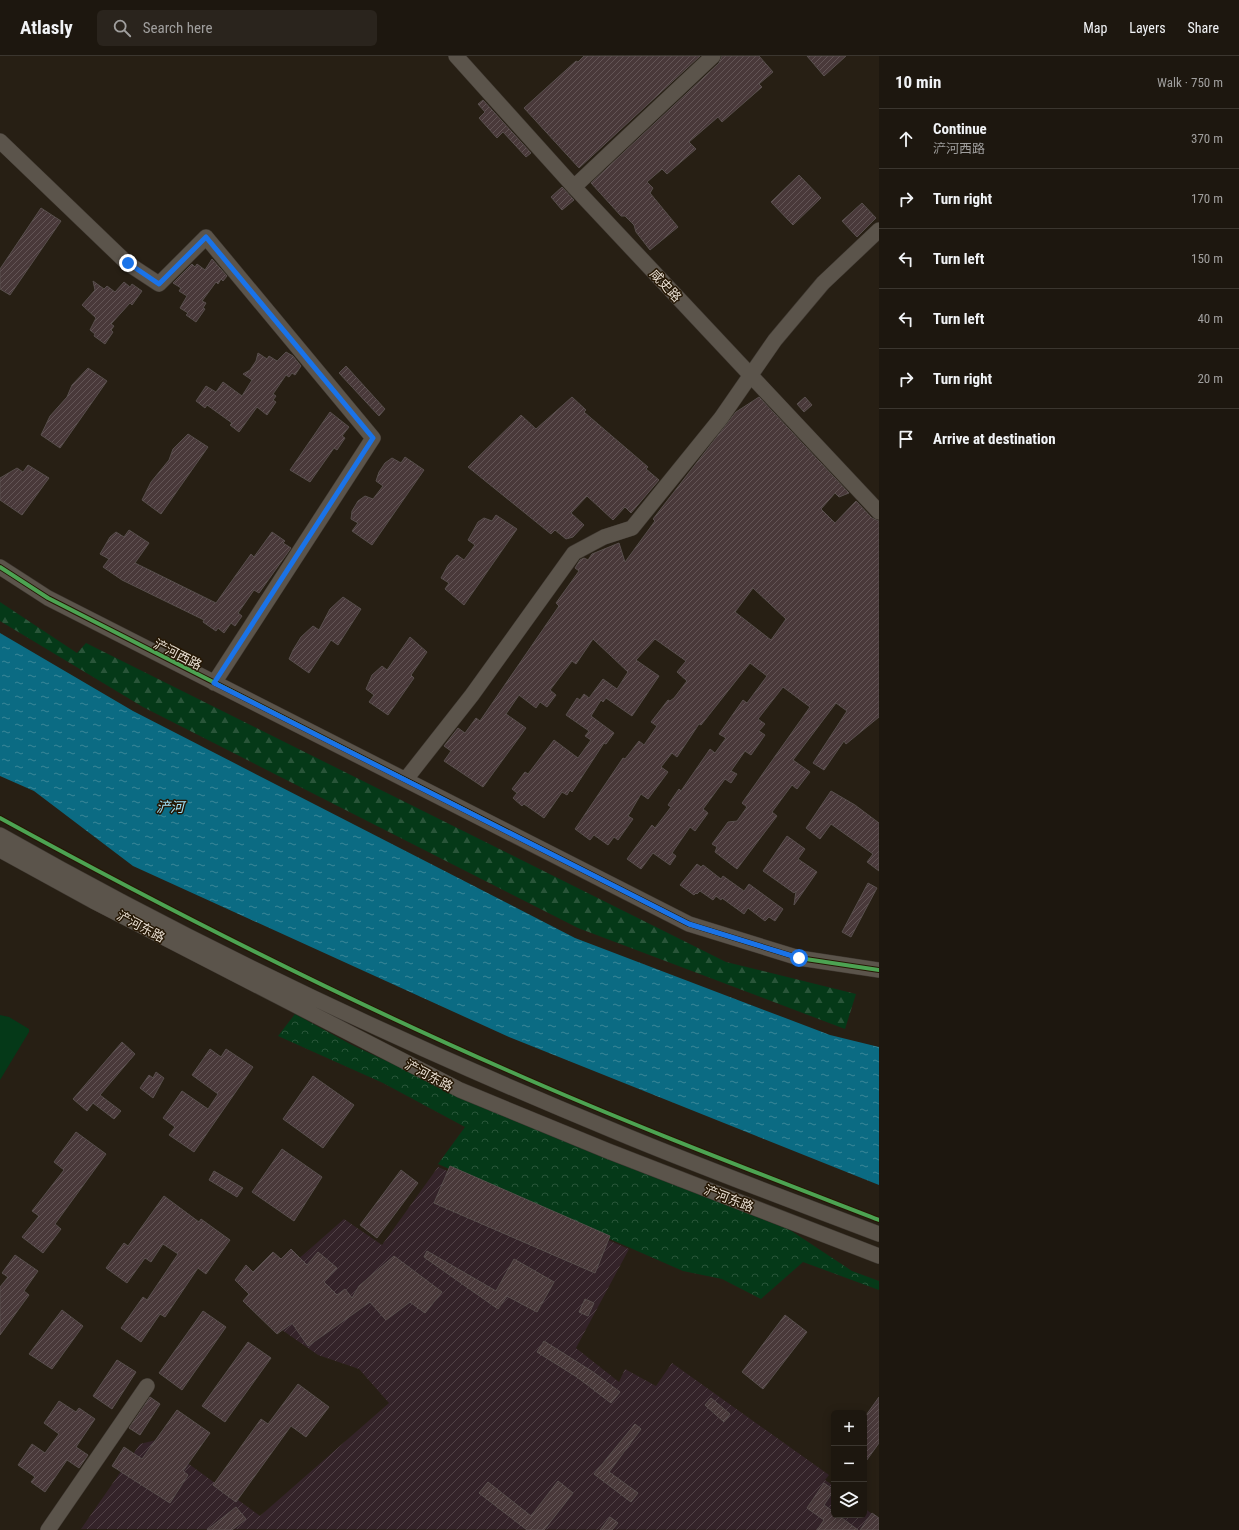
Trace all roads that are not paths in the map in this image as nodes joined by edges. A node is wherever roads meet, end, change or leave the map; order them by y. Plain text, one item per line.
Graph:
1 (456, 56) edge
2 (713, 56) edge
3 (0, 141) edge
4 (574, 187) junction
5 (879, 230) edge
6 (750, 375) junction
7 (879, 512) edge
8 (0, 567) edge
9 (214, 683) junction
10 (406, 780) junction
11 (0, 835) edge
12 (0, 850) edge
13 (879, 970) edge
14 (879, 1234) edge
15 (879, 1256) edge
16 (147, 1386) dead end
17 (48, 1530) edge

1 - 4 street, 咸史路
2 - 4 street
3 - 9 street
4 - 6 street, 咸史路
5 - 6 street
6 - 7 street, 咸史路
6 - 10 street
8 - 9 street, 浐河西路
9 - 10 street, 浐河西路
10 - 13 street, 浐河西路
11 - 14 street, 浐河东路
12 - 15 street, 浐河东路
16 - 17 street

